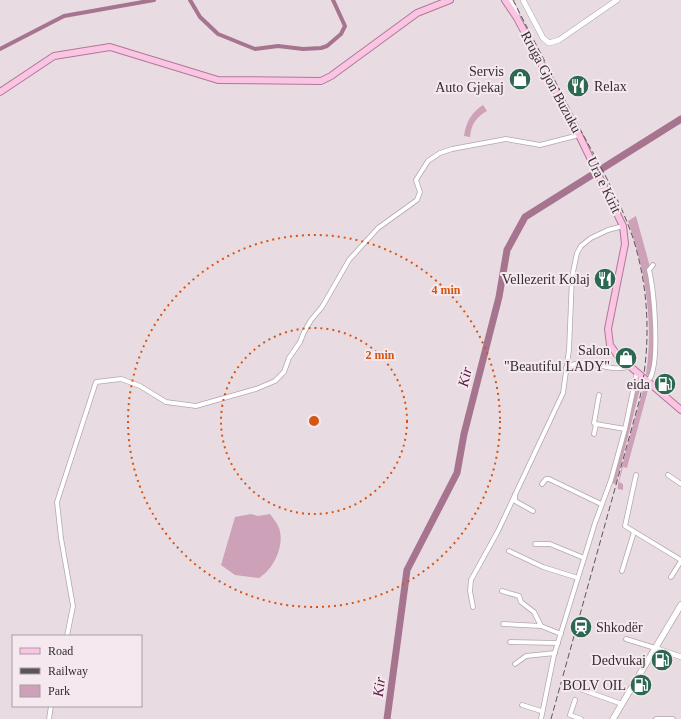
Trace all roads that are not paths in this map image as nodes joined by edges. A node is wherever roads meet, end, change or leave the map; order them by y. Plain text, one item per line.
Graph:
1 (450, 0) edge
2 (506, 0) edge
3 (511, 0) edge
4 (523, 0) edge
5 (618, 0) edge
6 (517, 18) junction
7 (0, 92) edge
8 (579, 135) junction
9 (585, 146) joint
10 (623, 224) junction
11 (653, 265) dead end
12 (630, 366) junction
13 (566, 368) junction
14 (637, 372) junction
15 (648, 381) junction
16 (600, 395) dead end
17 (681, 410) edge
18 (596, 424) junction
19 (625, 429) junction
20 (594, 434) dead end
21 (636, 475) dead end
22 (668, 475) dead end
23 (542, 484) dead end
24 (681, 484) edge
25 (515, 495) junction
26 (602, 504) junction
27 (533, 511) dead end
28 (634, 532) junction
29 (535, 544) dead end
30 (509, 551) dead end
31 (584, 558) junction
32 (681, 560) edge
33 (622, 571) dead end
34 (671, 576) dead end
35 (578, 578) junction
36 (502, 591) dead end
37 (681, 605) edge
38 (473, 607) dead end
39 (503, 624) dead end
40 (541, 626) junction
41 (561, 634) junction
42 (67, 635) edge
43 (626, 639) dead end
44 (510, 642) dead end
45 (558, 643) junction
46 (655, 648) junction
47 (555, 652) junction
48 (681, 657) edge
49 (515, 664) dead end
50 (580, 689) dead end
51 (575, 700) dead end
52 (622, 704) junction
53 (522, 705) dead end
54 (51, 707) edge
55 (541, 710) junction
56 (570, 717) edge
57 (49, 719) edge
58 (541, 719) edge
59 (581, 719) edge
60 (613, 719) edge
61 (656, 719) edge
62 (672, 719) edge

1 - 7 main road
2 - 6 main road, Rruga Gjon Buzuku
3 - 6 street
4 - 5 street
6 - 8 main road, Rruga Gjon Buzuku
8 - 9 main road, Rruga Gjon Buzuku
8 - 42 street
9 - 10 main road, Ura e Kirit
10 - 12 main road
10 - 13 street
11 - 15 street
12 - 13 street
12 - 14 main road
13 - 25 street
14 - 15 main road
14 - 19 street
15 - 17 main road
16 - 18 street
18 - 19 street
18 - 20 street
19 - 26 street
21 - 28 street
22 - 24 street
23 - 26 street
25 - 27 street
25 - 38 street
26 - 31 street
28 - 32 street
28 - 33 street
29 - 31 street
30 - 35 street
31 - 35 street
32 - 34 street
35 - 41 street
36 - 40 street
37 - 46 main road
39 - 40 street
40 - 41 street
41 - 45 street
43 - 46 street
44 - 45 street
45 - 47 street
46 - 48 street
46 - 52 main road
47 - 49 street
47 - 55 street
50 - 52 street
51 - 56 street
52 - 60 main road
53 - 55 street
54 - 57 street
55 - 58 street
56 - 59 street
61 - 62 street

